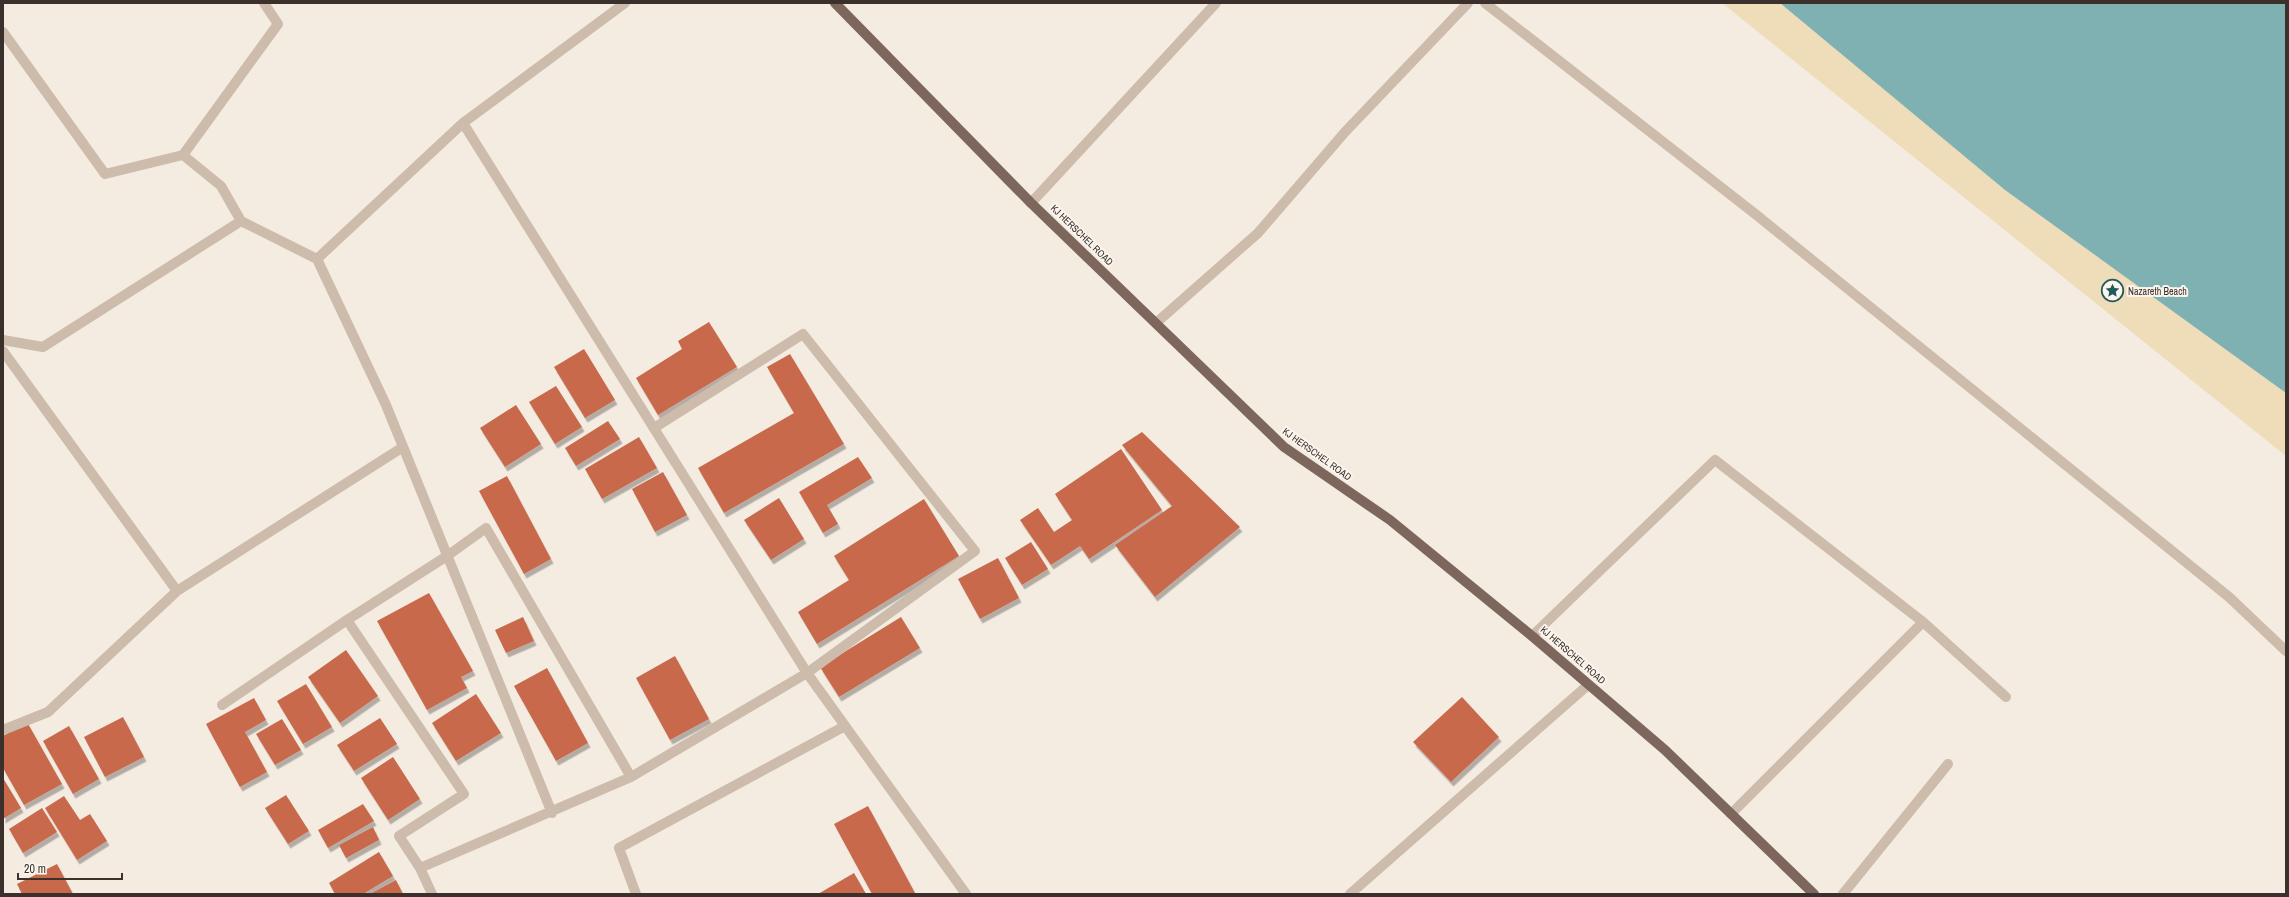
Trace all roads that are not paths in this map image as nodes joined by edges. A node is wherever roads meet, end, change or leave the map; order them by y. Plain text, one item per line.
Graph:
1 (264, 3) edge
2 (625, 3) edge
3 (835, 3) edge
4 (1216, 3) edge
5 (1468, 3) edge
6 (1485, 3) edge
7 (3, 32) edge
8 (463, 124) junction
9 (183, 155) junction
10 (1031, 204) junction
11 (241, 221) junction
12 (317, 259) junction
13 (1156, 323) junction
14 (3, 340) edge
15 (3, 351) edge
16 (654, 428) junction
17 (403, 447) junction
18 (448, 556) junction
19 (177, 591) junction
20 (347, 620) junction
21 (1923, 622) junction
22 (1532, 636) junction
23 (2286, 651) edge
24 (807, 673) junction
25 (1588, 685) junction
26 (2006, 697) dead end
27 (222, 704) dead end
28 (845, 726) junction
29 (3, 730) edge
30 (1948, 764) dead end
31 (631, 777) junction
32 (552, 813) junction
33 (1731, 814) junction
34 (420, 868) junction
35 (432, 894) edge
36 (636, 894) edge
37 (966, 894) edge
38 (1350, 894) edge
39 (1814, 894) edge
40 (1843, 894) edge

1 - 9 street
2 - 8 street
3 - 10 main road, KJ HERSCHEL ROAD
4 - 10 street
5 - 13 street
6 - 23 street
7 - 9 street
8 - 12 street
8 - 16 street
9 - 11 street
10 - 13 main road, KJ HERSCHEL ROAD
11 - 12 street
11 - 14 street
12 - 17 street
13 - 22 main road, KJ HERSCHEL ROAD
15 - 19 street
16 - 24 street
16 - 24 street
17 - 18 street
17 - 19 street
18 - 20 street
18 - 31 street
18 - 32 street
19 - 29 street
20 - 27 street
20 - 34 street
21 - 22 street
21 - 26 street
21 - 33 street
22 - 25 main road, KJ HERSCHEL ROAD
24 - 28 street
24 - 31 street
25 - 33 main road, KJ HERSCHEL ROAD
25 - 38 street
28 - 36 street
28 - 37 street
30 - 40 street
31 - 32 street
32 - 34 street
33 - 39 main road, KJ HERSCHEL ROAD
34 - 35 street

